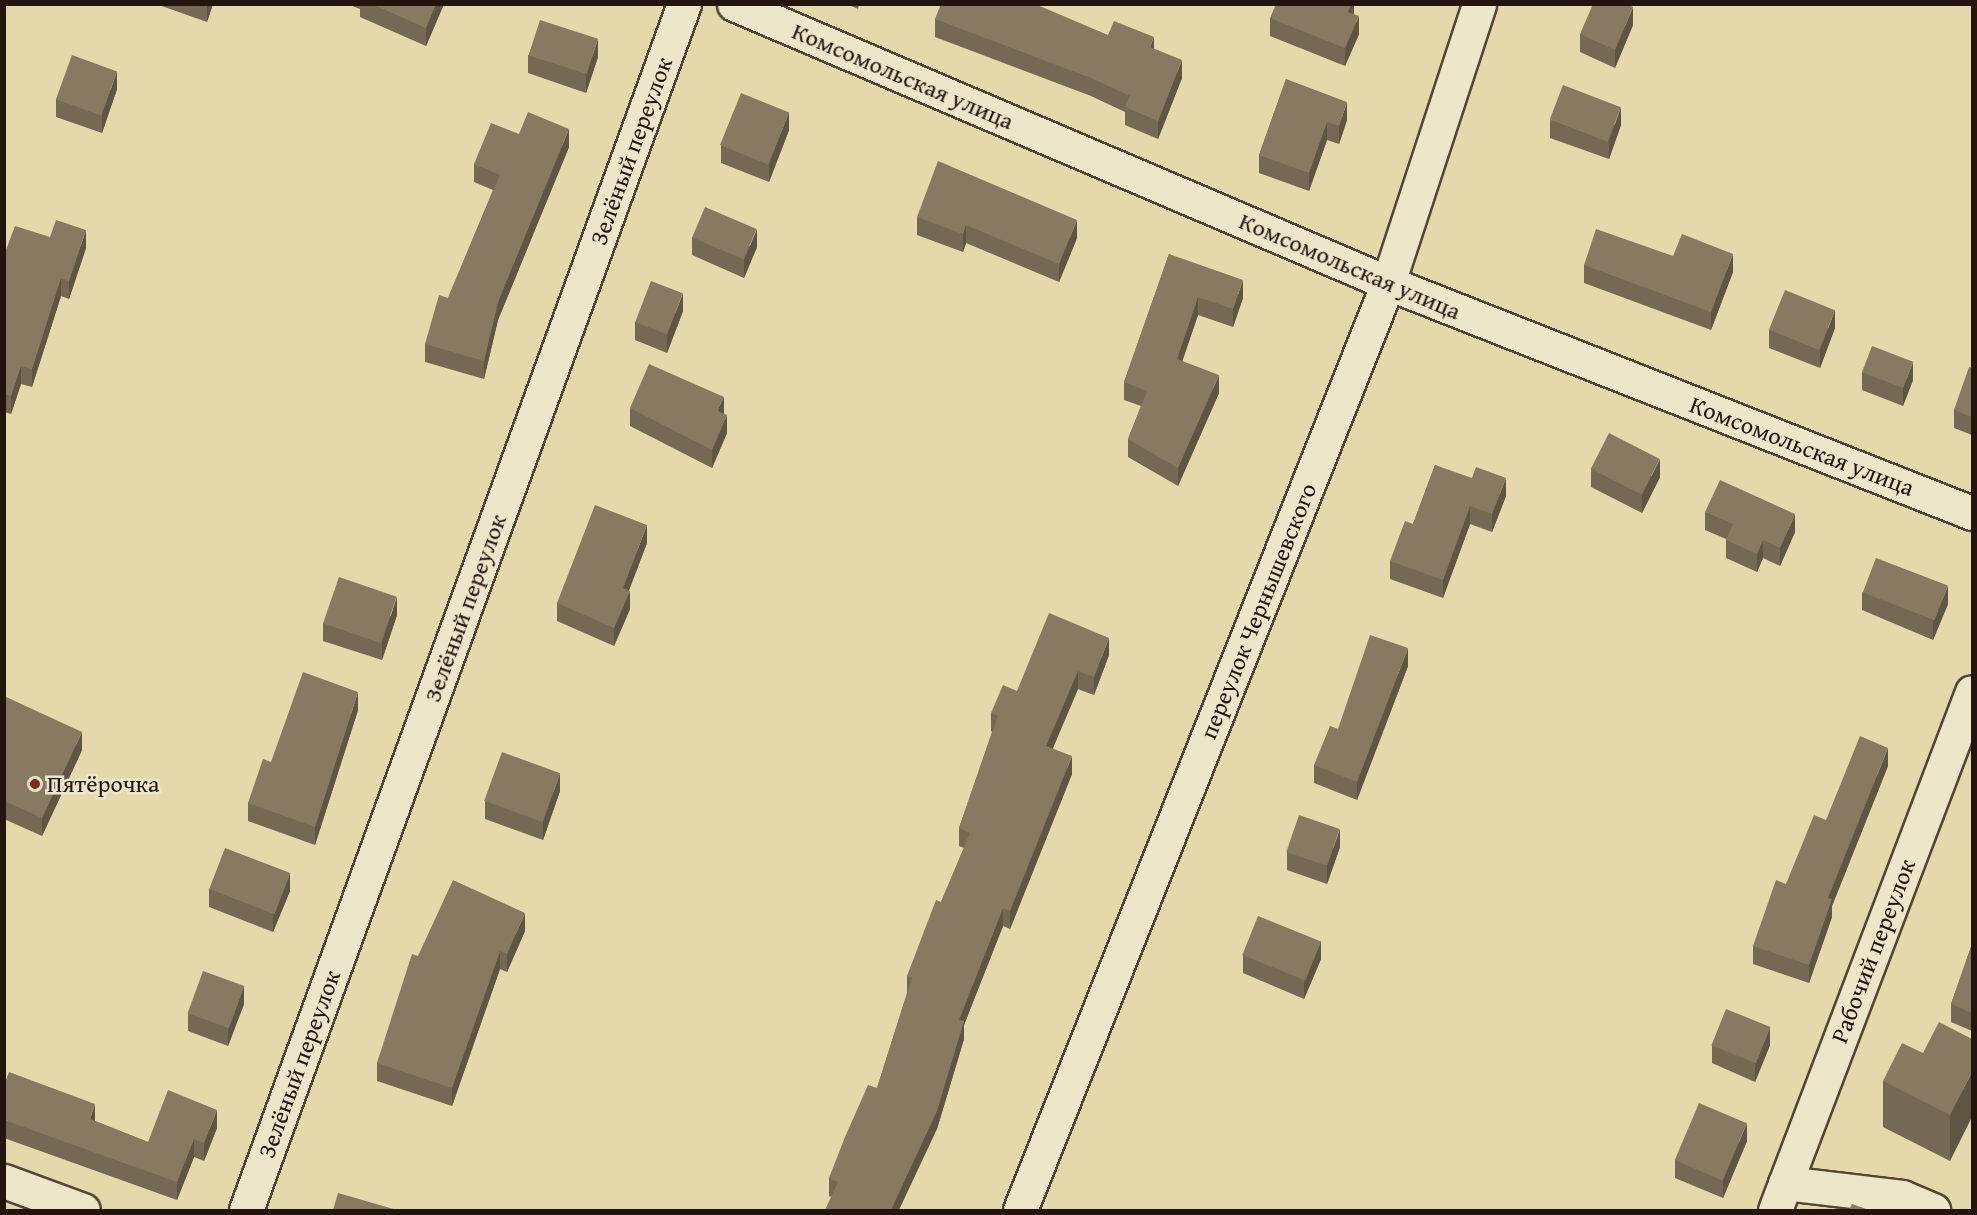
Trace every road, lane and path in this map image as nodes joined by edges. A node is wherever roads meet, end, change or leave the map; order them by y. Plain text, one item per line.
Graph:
1 (684, 4) edge
2 (734, 4) edge
3 (1479, 4) edge
4 (1388, 283) junction
5 (1972, 513) edge
6 (1972, 692) edge
7 (4, 1181) edge
8 (1780, 1197) edge
9 (84, 1210) edge
10 (246, 1210) edge
11 (1020, 1210) edge
12 (1933, 1210) edge

1 - 10 street, Зелёный переулок
2 - 4 street, Комсомольская улица
3 - 4 street, переулок Чернышевского
4 - 5 street, Комсомольская улица
4 - 11 street, переулок Чернышевского
6 - 8 street, Рабочий переулок
7 - 9 street
8 - 12 street

